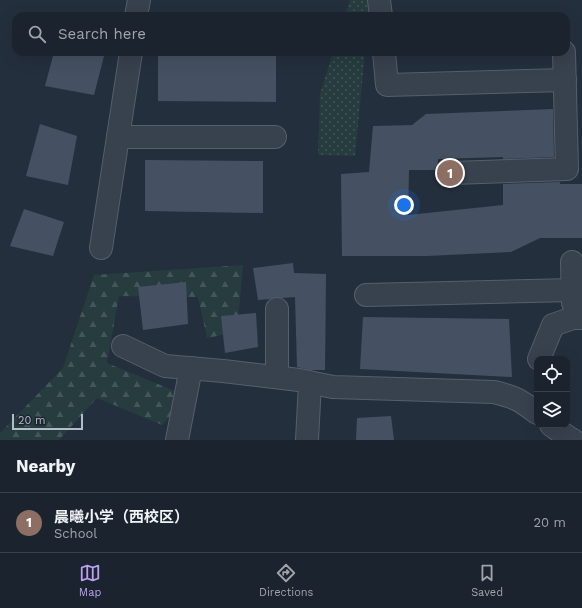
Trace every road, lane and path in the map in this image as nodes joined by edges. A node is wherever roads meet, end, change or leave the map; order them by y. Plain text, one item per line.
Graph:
1 (139, 0) edge
2 (379, 0) edge
3 (137, 12) edge
4 (380, 12) edge
5 (130, 56) edge
6 (384, 56) edge
7 (564, 56) edge
8 (565, 80) junction
9 (574, 115) edge
10 (118, 137) junction
11 (275, 137) dead end
12 (453, 173) dead end
13 (101, 248) dead end
14 (572, 262) dead end
15 (573, 290) junction
16 (366, 295) dead end
17 (277, 309) dead end
18 (578, 318) edge
19 (123, 346) dead end
20 (541, 356) edge
21 (191, 368) junction
22 (277, 377) junction
23 (310, 383) junction
24 (534, 411) edge
25 (555, 428) edge
26 (177, 440) edge
27 (307, 440) edge
28 (573, 440) edge

1 - 3 street
2 - 4 street
5 - 10 street
6 - 8 street
7 - 8 street
8 - 9 street
9 - 12 street
10 - 11 street
10 - 13 street
14 - 15 street
15 - 16 street
15 - 18 street
17 - 22 street
18 - 20 street
19 - 21 street
21 - 22 street
21 - 26 street
22 - 23 street
23 - 24 street
23 - 27 street
25 - 28 street

